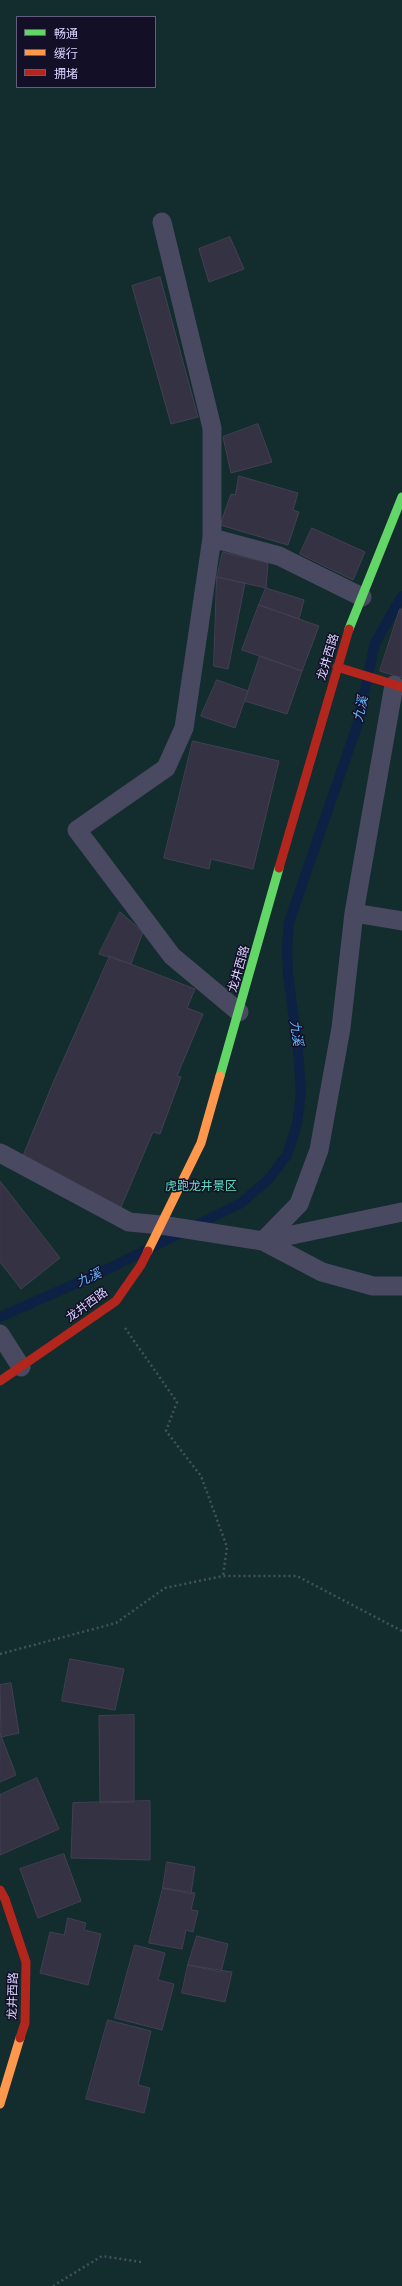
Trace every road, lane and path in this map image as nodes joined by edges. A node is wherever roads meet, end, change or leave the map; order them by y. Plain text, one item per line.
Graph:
1 (162, 222) dead end
2 (402, 497) edge
3 (212, 538) junction
4 (362, 597) junction
5 (337, 667) junction
6 (398, 686) edge
7 (354, 913) junction
8 (402, 921) edge
9 (239, 1012) junction
10 (0, 1153) edge
11 (402, 1212) edge
12 (161, 1224) junction
13 (263, 1241) junction
14 (402, 1286) edge
15 (109, 1305) junction
16 (0, 1334) edge
17 (21, 1367) junction
18 (0, 1381) edge
19 (223, 1576) junction
20 (402, 1631) edge
21 (0, 1654) edge
22 (0, 1890) edge
23 (0, 2104) edge
24 (141, 2262) dead end
25 (54, 2286) edge

1 - 3 lane
2 - 4 street, 龙井西路
3 - 4 lane
3 - 9 lane
4 - 5 street, 龙井西路
5 - 6 street
5 - 9 street, 龙井西路
6 - 7 lane
7 - 8 lane
7 - 13 lane
9 - 12 street, 龙井西路
10 - 12 lane
11 - 13 lane
12 - 13 lane
12 - 15 street, 龙井西路
13 - 14 lane
15 - 17 street, 龙井西路
15 - 19 path
16 - 17 lane
17 - 18 street, 龙井西路
19 - 20 path
19 - 21 path
22 - 23 street, 龙井西路
24 - 25 path

